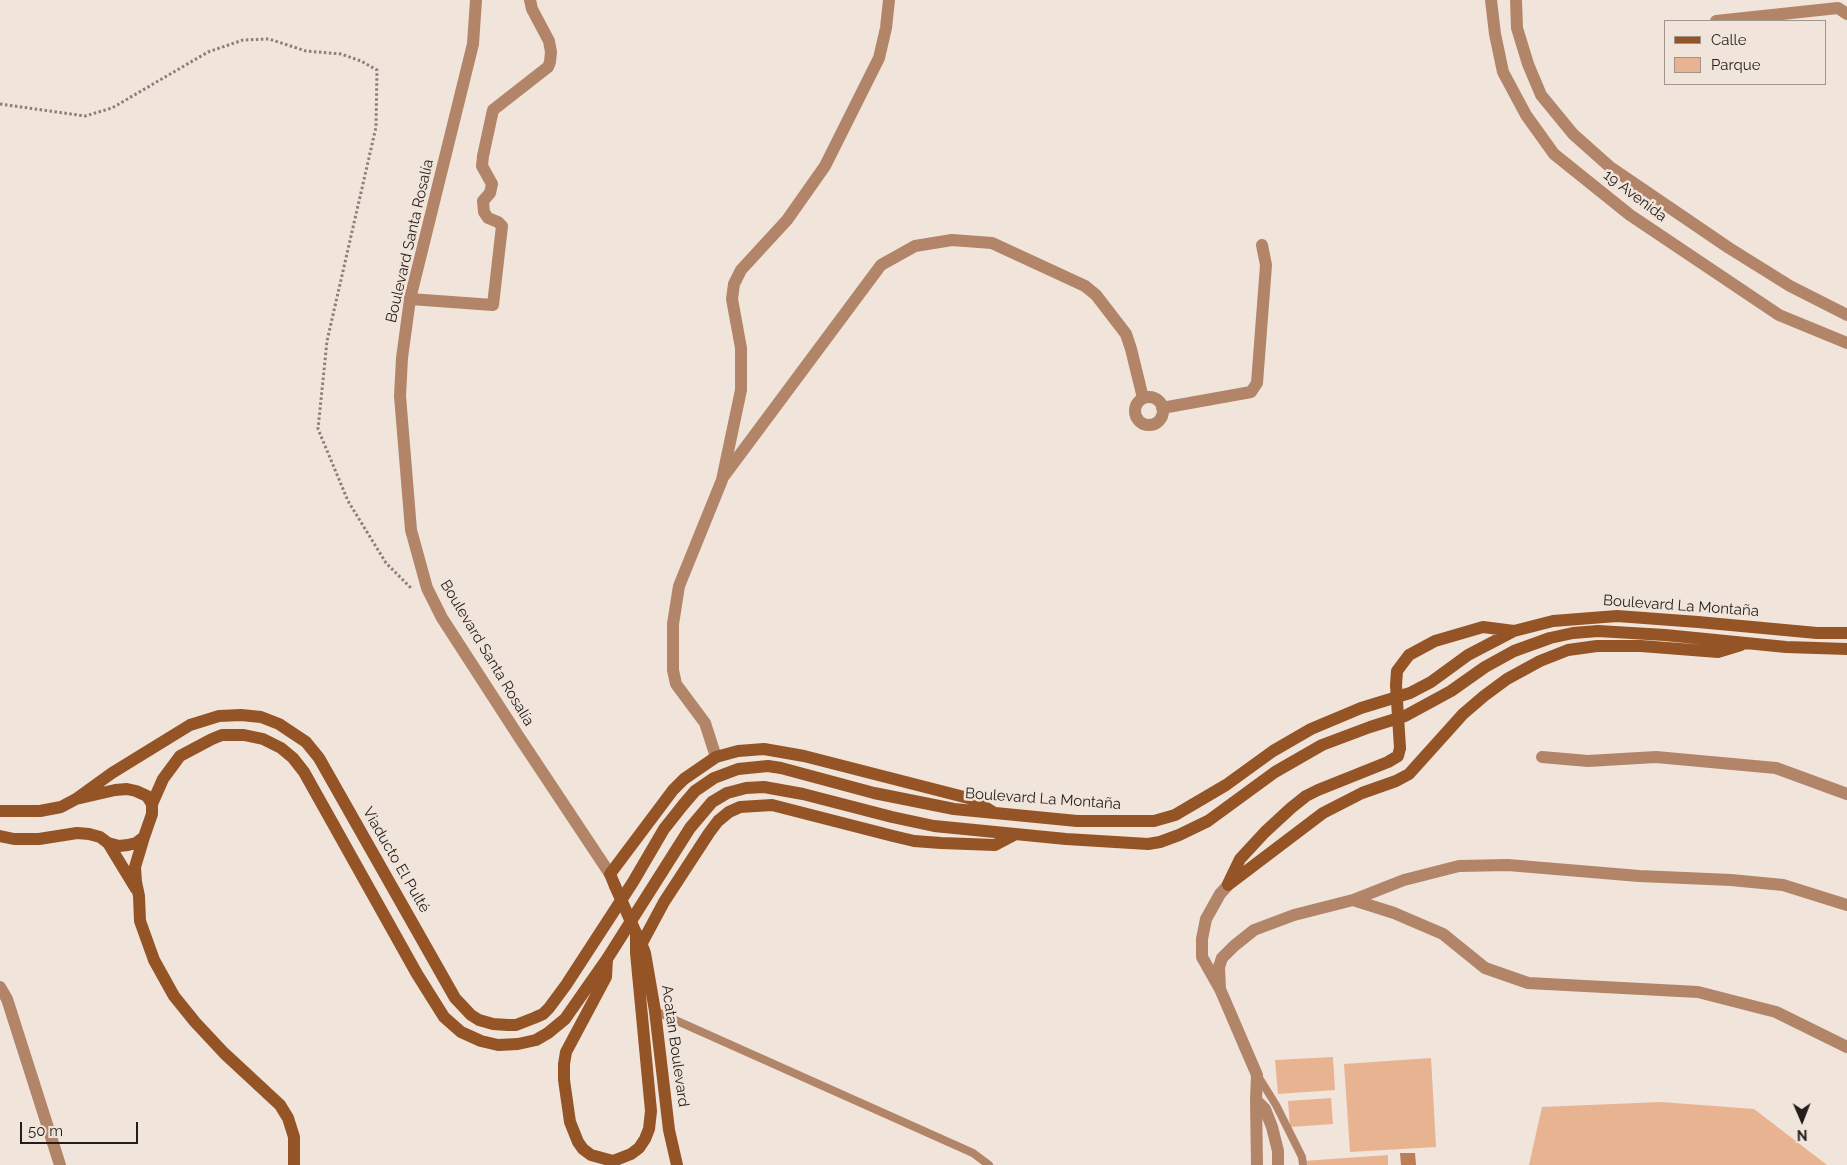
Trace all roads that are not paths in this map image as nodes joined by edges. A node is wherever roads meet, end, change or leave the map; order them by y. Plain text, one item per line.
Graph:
1 (476, 0) edge
2 (530, 0) edge
3 (889, 0) edge
4 (1491, 0) edge
5 (1516, 0) edge
6 (1839, 8) edge
7 (1725, 20) edge
8 (1262, 245) dead end
9 (410, 299) junction
10 (1847, 315) edge
11 (1847, 342) edge
12 (1144, 398) junction
13 (1162, 408) junction
14 (722, 480) junction
15 (1514, 631) junction
16 (1847, 633) edge
17 (1748, 643) junction
18 (1847, 649) edge
19 (716, 757) junction
20 (1542, 757) dead end
21 (1847, 794) edge
22 (76, 799) junction
23 (152, 804) junction
24 (0, 811) edge
25 (995, 814) junction
26 (1014, 835) junction
27 (0, 836) edge
28 (144, 837) junction
29 (108, 843) junction
30 (612, 880) junction
31 (633, 882) joint
32 (1228, 885) junction
33 (139, 896) junction
34 (1353, 900) junction
35 (1847, 904) edge
36 (639, 938) junction
37 (606, 959) junction
38 (0, 986) edge
39 (1220, 989) junction
40 (655, 1011) junction
41 (1847, 1047) edge
42 (1257, 1075) junction
43 (1256, 1100) junction
44 (60, 1165) edge
45 (294, 1165) edge
46 (677, 1165) edge
47 (989, 1165) edge
48 (1257, 1165) edge
49 (1278, 1165) edge
50 (1303, 1165) edge

1 - 9 street, Boulevard Santa Rosalía
2 - 9 street
3 - 14 street
4 - 11 street, 19 Avenida
5 - 10 street, 19 Avenida
6 - 7 street
8 - 13 street
9 - 30 street, Boulevard Santa Rosalía
12 - 13 street
12 - 13 street
12 - 14 street
14 - 19 street
15 - 16 main road, Boulevard La Montaña
15 - 25 main road, Boulevard La Montaña
15 - 32 main road, bridge
17 - 18 main road, Boulevard La Montaña
17 - 26 main road, Boulevard La Montaña
17 - 32 main road
19 - 25 main road
19 - 30 main road
20 - 21 street
22 - 23 main road
22 - 24 main road
22 - 31 main road, Viaducto El Pulté
23 - 28 main road
23 - 37 main road
25 - 31 main road, Boulevard La Montaña
26 - 36 main road
26 - 37 main road, Boulevard La Montaña
27 - 29 main road
28 - 29 main road
28 - 33 main road
29 - 33 main road
30 - 36 main road, bridge
32 - 39 street
33 - 45 main road
34 - 35 street
34 - 39 street
34 - 41 street
36 - 37 main road
36 - 40 main road, Acatan Boulevard
38 - 44 street
39 - 42 street
40 - 46 main road, Acatan Boulevard
40 - 47 lane
42 - 43 street
42 - 50 lane
43 - 48 street
43 - 49 street

